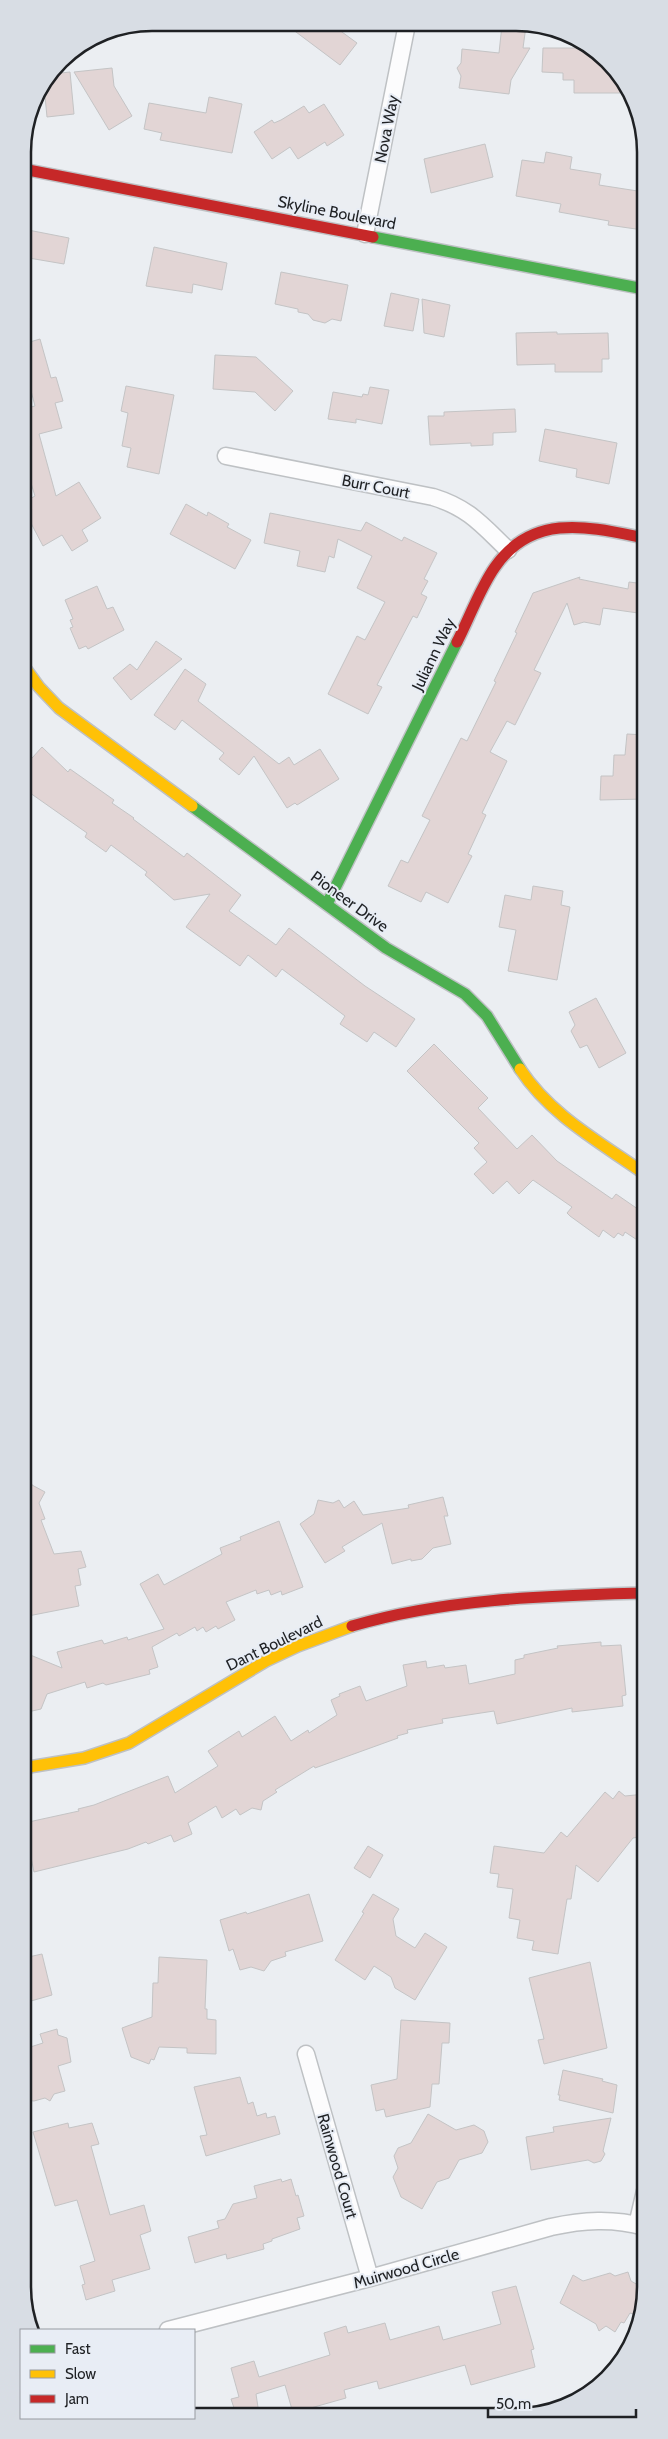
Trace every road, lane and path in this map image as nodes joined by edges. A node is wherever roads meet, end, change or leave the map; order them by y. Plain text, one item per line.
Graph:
1 (406, 31) edge
2 (32, 171) edge
3 (365, 234) junction
4 (637, 288) edge
5 (226, 456) dead end
6 (637, 537) edge
7 (508, 550) junction
8 (32, 677) edge
9 (326, 904) junction
10 (637, 1168) edge
11 (636, 1594) edge
12 (31, 1767) edge
13 (306, 2054) dead end
14 (636, 2225) edge
15 (370, 2278) junction
16 (172, 2329) edge

1 - 3 street, Nova Way
2 - 3 street, Skyline Boulevard
3 - 4 street, Skyline Boulevard
5 - 7 street, Burr Court
6 - 7 street, Juliann Way
7 - 9 street, Juliann Way
8 - 9 street, Pioneer Drive
9 - 10 street, Pioneer Drive
11 - 12 street, Dant Boulevard
13 - 15 street, Rainwood Court
14 - 15 street, Muirwood Circle
15 - 16 street, Muirwood Circle

